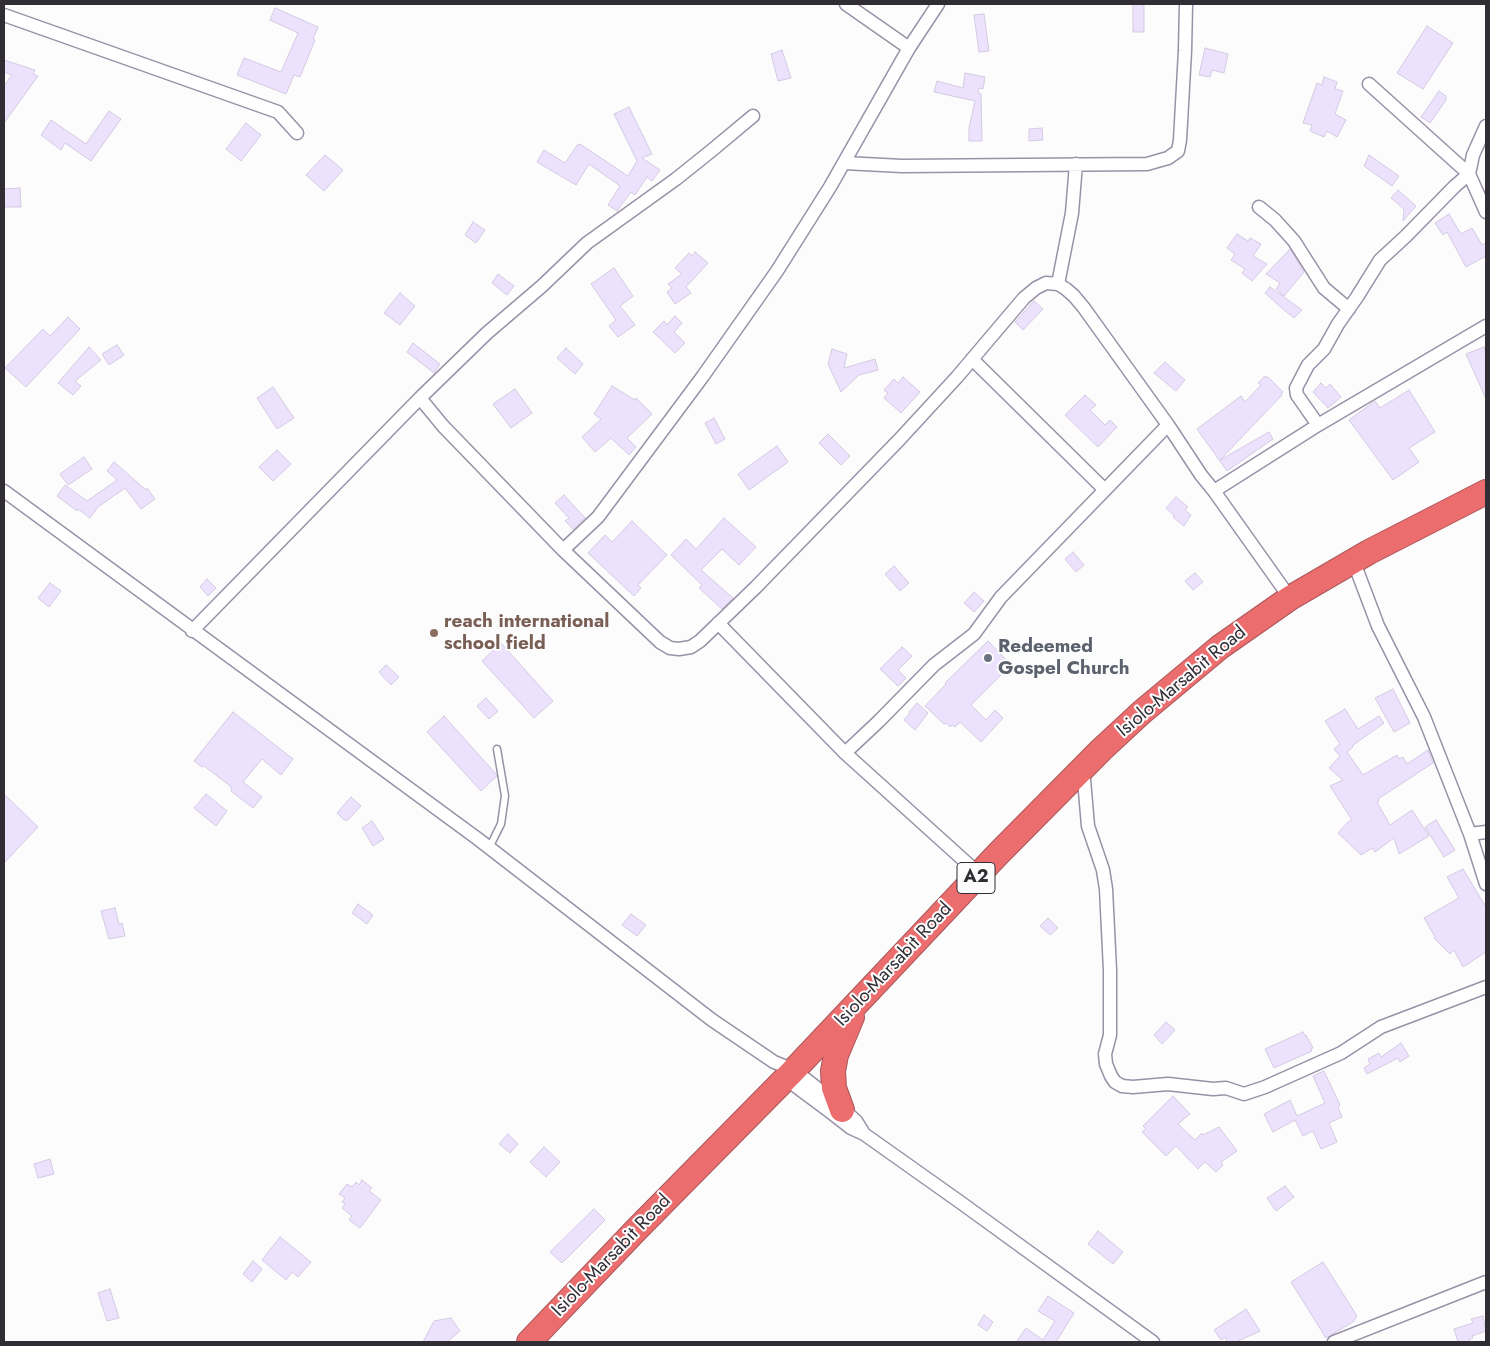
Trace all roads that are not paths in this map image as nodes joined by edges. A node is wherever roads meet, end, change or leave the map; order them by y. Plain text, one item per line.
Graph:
1 (846, 4) edge
2 (938, 4) edge
3 (1186, 4) edge
4 (4, 15) edge
5 (909, 48) junction
6 (1369, 84) dead end
7 (753, 116) dead end
8 (1486, 126) edge
9 (297, 133) dead end
10 (844, 163) junction
11 (1076, 164) junction
12 (1469, 174) junction
13 (1259, 207) dead end
14 (1486, 212) edge
15 (1058, 284) junction
16 (1349, 309) junction
17 (1486, 326) edge
18 (972, 359) junction
19 (420, 398) junction
20 (1318, 425) junction
21 (1168, 426) junction
22 (1105, 490) junction
23 (4, 491) edge
24 (1214, 491) junction
25 (1486, 492) edge
26 (563, 550) junction
27 (1353, 560) junction
28 (1290, 598) junction
29 (718, 623) junction
30 (192, 631) junction
31 (497, 749) dead end
32 (846, 753) junction
33 (1083, 768) junction
34 (1486, 832) edge
35 (1470, 834) junction
36 (488, 848) junction
37 (979, 874) junction
38 (1486, 884) edge
39 (1486, 986) edge
40 (858, 1004) junction
41 (785, 1070) junction
42 (842, 1110) junction
43 (864, 1134) junction
44 (1486, 1282) edge
45 (529, 1342) edge
46 (1153, 1342) edge
47 (1334, 1342) edge

1 - 5 street
2 - 5 street
3 - 11 street
4 - 9 street
5 - 10 street
6 - 12 street
7 - 19 street
8 - 12 street
10 - 11 street
10 - 26 street
11 - 15 street
12 - 14 street
12 - 16 street
13 - 16 street
15 - 18 street
15 - 21 street
16 - 20 street
17 - 20 street
18 - 22 street
18 - 29 street
19 - 26 street
19 - 30 street
20 - 24 street
21 - 22 street
21 - 24 street
22 - 32 street
23 - 30 street
24 - 28 street
25 - 27 highway, Isiolo-Marsabit Road / A2
26 - 29 street
27 - 28 highway, Isiolo-Marsabit Road / A2
27 - 35 street
28 - 33 highway, Isiolo-Marsabit Road / A2
29 - 32 street
30 - 36 street
31 - 36 lane
32 - 37 street
33 - 37 highway, Isiolo-Marsabit Road / A2
33 - 39 street
34 - 35 street
35 - 38 street
36 - 41 street
37 - 40 highway, Isiolo-Marsabit Road / A2
40 - 41 highway, Isiolo-Marsabit Road / A2
40 - 42 highway
41 - 42 street
41 - 43 street
41 - 45 highway, Isiolo-Marsabit Road / A2
42 - 43 street
43 - 46 street
44 - 47 street

